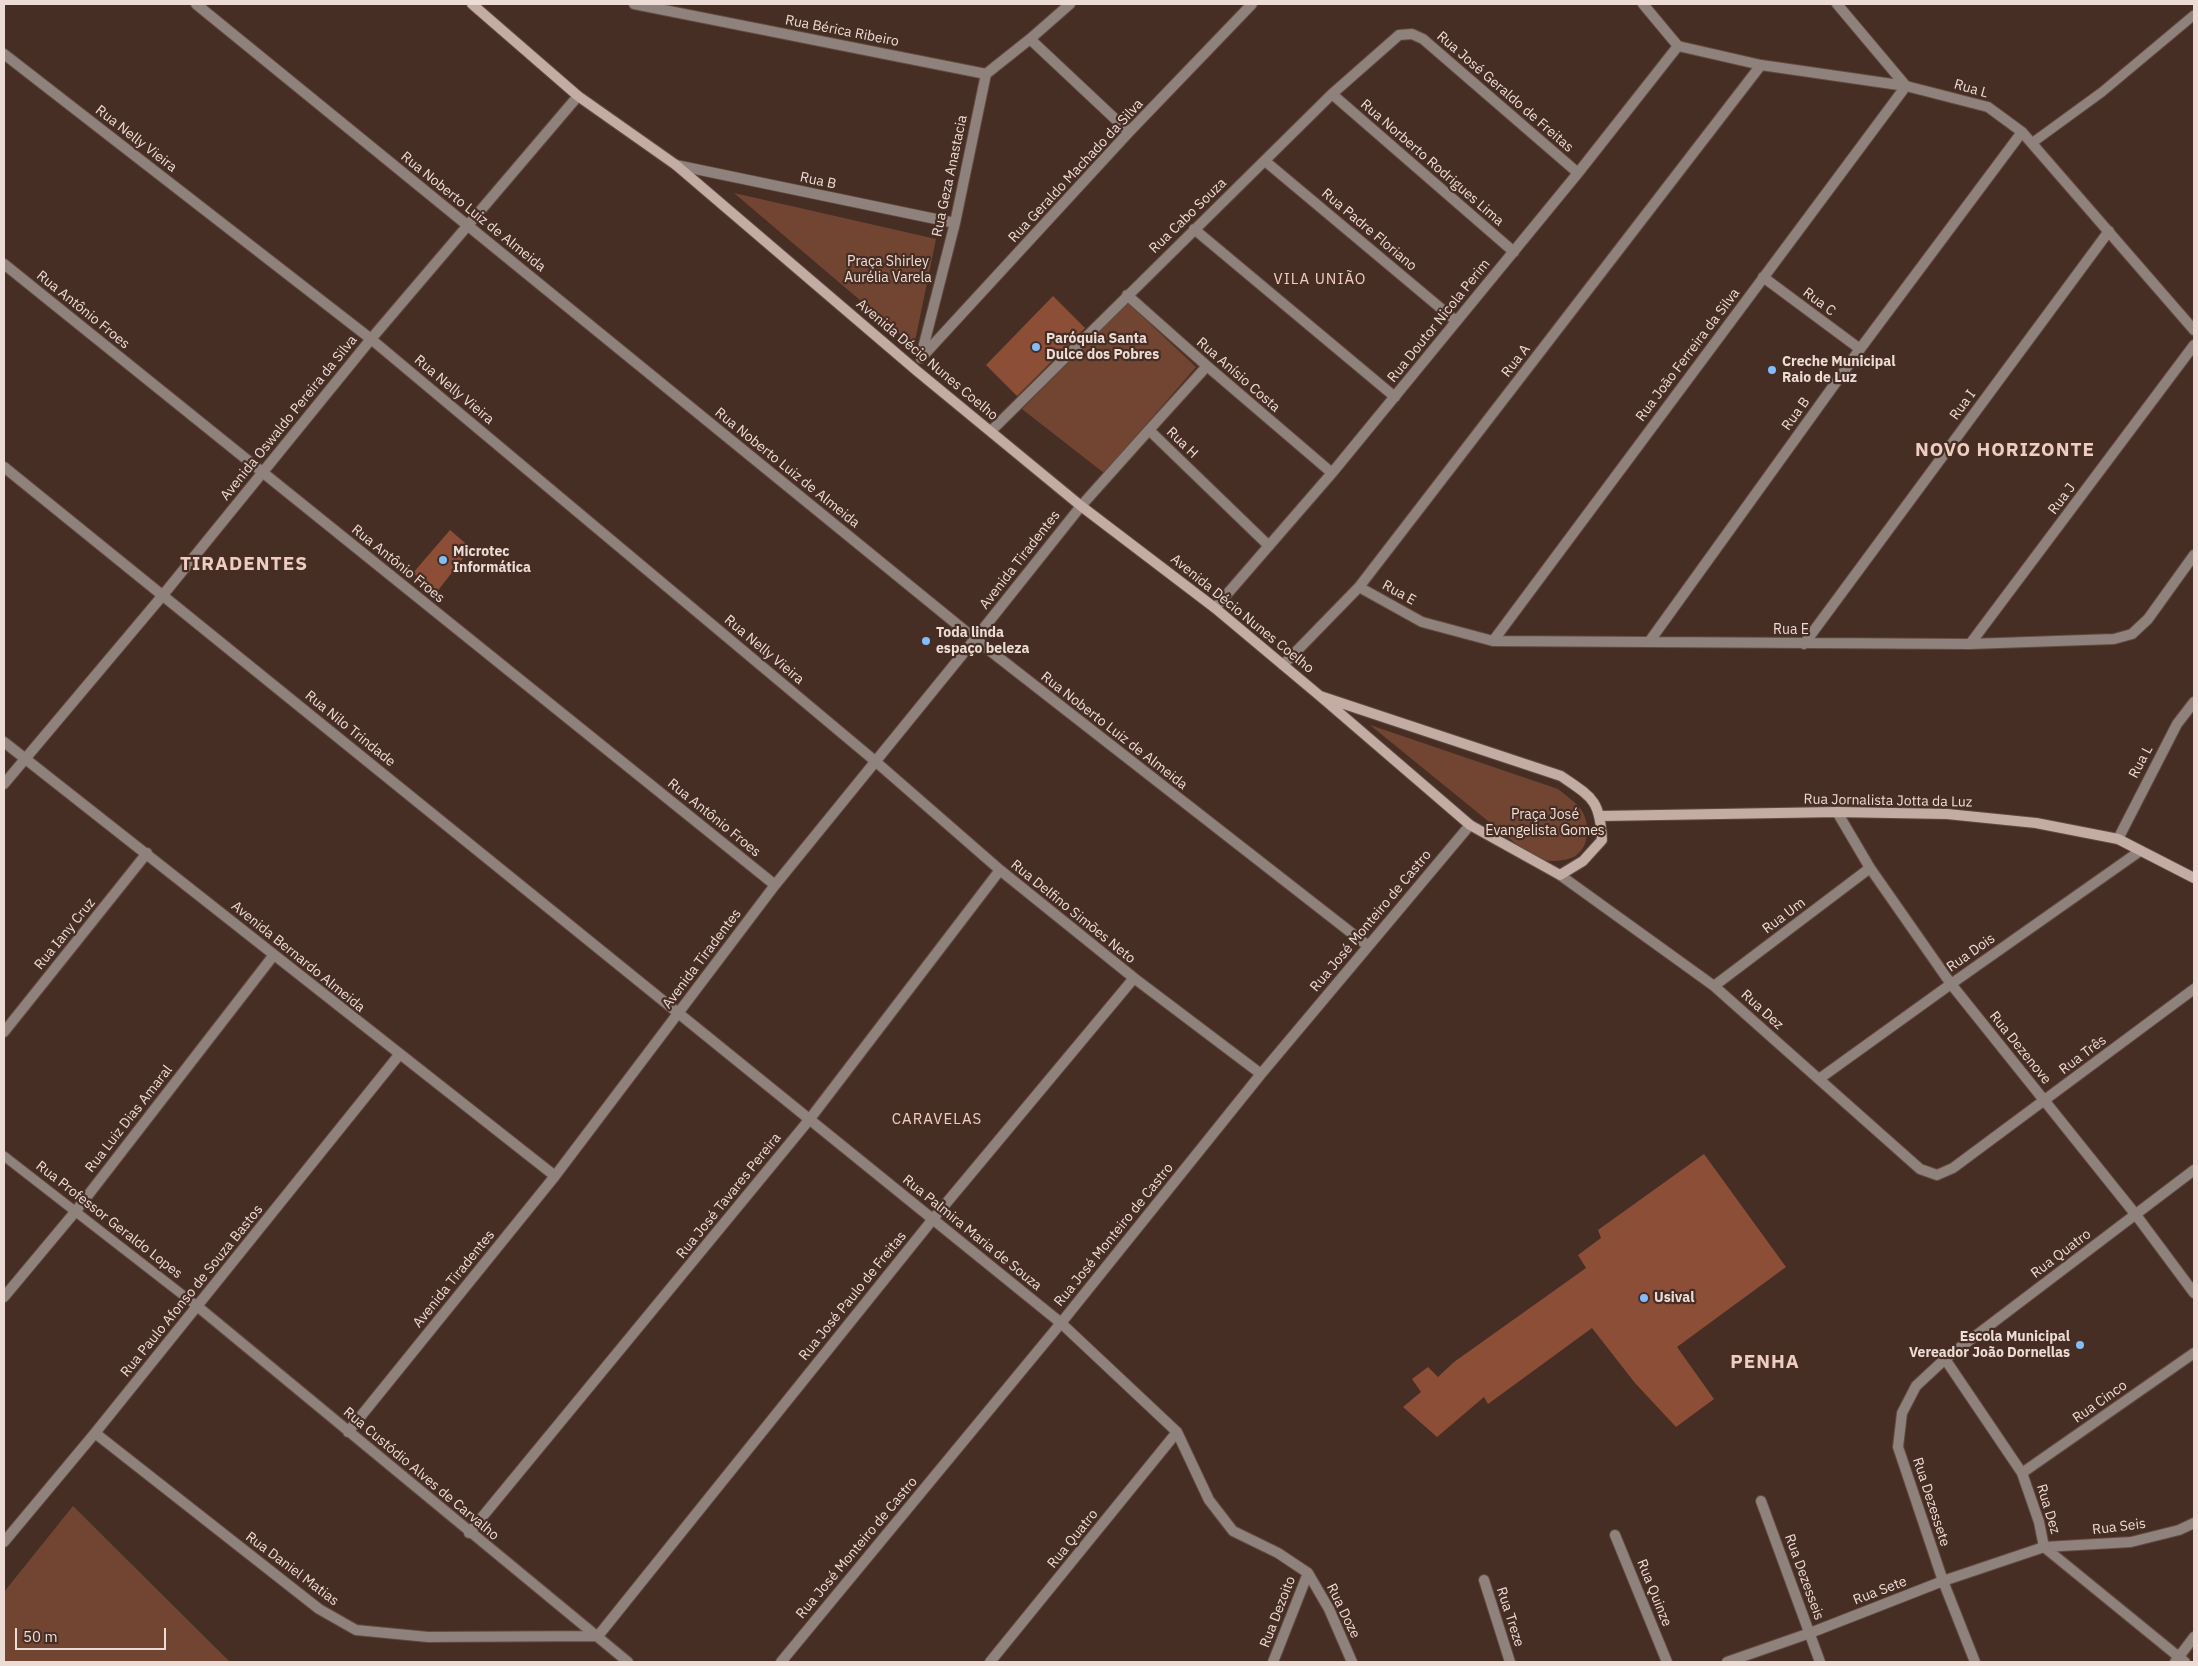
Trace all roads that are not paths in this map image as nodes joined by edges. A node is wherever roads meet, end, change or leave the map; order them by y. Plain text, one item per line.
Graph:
1 (196, 4) edge
2 (472, 4) edge
3 (634, 4) edge
4 (1070, 4) edge
5 (1252, 4) edge
6 (1643, 4) edge
7 (1837, 4) edge
8 (2194, 15) edge
9 (1412, 34) joint
10 (1030, 39) junction
11 (1678, 46) junction
12 (4, 54) edge
13 (1761, 65) junction
14 (986, 74) junction
15 (1906, 86) junction
16 (1332, 94) junction
17 (578, 96) junction
18 (1129, 132) junction
19 (2022, 132) junction
20 (2032, 143) junction
21 (1265, 161) junction
22 (676, 165) junction
23 (1578, 173) junction
24 (955, 223) junction
25 (467, 225) junction
26 (1194, 229) junction
27 (2109, 231) junction
28 (1514, 252) junction
29 (4, 264) edge
30 (1762, 277) junction
31 (1127, 295) junction
32 (1456, 321) junction
33 (2194, 330) edge
34 (371, 339) junction
35 (2194, 345) edge
36 (1860, 349) junction
37 (921, 358) junction
38 (1207, 366) junction
39 (917, 371) junction
40 (1395, 397) junction
41 (1149, 430) junction
42 (991, 431) junction
43 (4, 467) edge
44 (1332, 473) junction
45 (262, 474) junction
46 (1081, 506) junction
47 (1270, 546) junction
48 (2194, 555) edge
49 (1359, 587) junction
50 (163, 595) junction
51 (1215, 608) junction
52 (975, 639) junction
53 (1493, 641) junction
54 (1649, 642) junction
55 (1804, 644) junction
56 (1970, 644) junction
57 (1284, 665) junction
58 (1320, 696) junction
59 (2194, 702) edge
60 (4, 742) edge
61 (24, 759) junction
62 (876, 762) junction
63 (4, 784) edge
64 (1837, 812) junction
65 (1601, 816) junction
66 (1470, 825) junction
67 (2118, 839) junction
68 (2140, 851) junction
69 (147, 853) junction
70 (1870, 868) junction
71 (1000, 870) junction
72 (1560, 875) junction
73 (2194, 878) edge
74 (775, 885) junction
75 (1367, 945) junction
76 (273, 956) junction
77 (1134, 978) junction
78 (1950, 984) junction
79 (1714, 986) junction
80 (2194, 989) edge
81 (678, 1014) junction
82 (4, 1032) edge
83 (399, 1055) junction
84 (1261, 1074) junction
85 (1819, 1079) junction
86 (2045, 1100) junction
87 (809, 1120) junction
88 (4, 1156) edge
89 (2194, 1170) edge
90 (1937, 1175) joint
91 (555, 1176) junction
92 (75, 1212) junction
93 (2136, 1215) junction
94 (932, 1218) junction
95 (2194, 1293) edge
96 (4, 1296) edge
97 (197, 1306) junction
98 (1061, 1323) junction
99 (2194, 1353) edge
100 (1945, 1359) junction
101 (348, 1432) junction
102 (1178, 1432) junction
103 (95, 1433) junction
104 (2022, 1473) junction
105 (1761, 1501) dead end
106 (2194, 1523) edge
107 (470, 1533) junction
108 (1615, 1535) dead end
109 (4, 1542) edge
110 (2044, 1547) junction
111 (1308, 1573) junction
112 (1484, 1580) dead end
113 (1943, 1581) junction
114 (1810, 1633) junction
115 (598, 1636) junction
116 (2194, 1637) edge
117 (2180, 1661) edge
118 (628, 1662) edge
119 (780, 1662) edge
120 (990, 1662) edge
121 (1273, 1662) edge
122 (1352, 1662) edge
123 (1510, 1662) edge
124 (1667, 1662) edge
125 (1726, 1662) edge
126 (1820, 1662) edge
127 (1975, 1662) edge

1 - 25 street, Rua Noberto Luiz de Almeida
2 - 17 street, Avenida Décio Nunes Coelho
3 - 14 street, Rua Bérica Ribeiro
4 - 10 street
5 - 18 street, Rua Geraldo Machado da Silva
6 - 11 street
7 - 15 street
8 - 20 lane
9 - 16 street, Rua Cabo Souza
9 - 23 street, Rua José Geraldo de Freitas
10 - 14 street
10 - 18 street
11 - 13 street, Rua L
11 - 23 street, Rua Doutor Nicola Perim
12 - 34 street, Rua Nelly Vieira
13 - 15 street, Rua L
13 - 49 street, Rua A
14 - 24 street, Rua Geza Anastacia
15 - 19 street, Rua L
15 - 30 street, Rua João Ferreira da Silva
16 - 21 street, Rua Cabo Souza
16 - 28 street, Rua Norberto Rodrigues Lima
17 - 22 street, Avenida Décio Nunes Coelho
17 - 25 street, Avenida Oswaldo Pereira da Silva
18 - 37 street, Rua Geraldo Machado da Silva
19 - 20 street, Rua L
19 - 36 street, Rua B
20 - 27 street, Rua L
21 - 26 street, Rua Cabo Souza
21 - 32 street, Rua Padre Floriano
22 - 24 street, Rua B
22 - 39 street, Avenida Décio Nunes Coelho
23 - 28 street, Rua Doutor Nicola Perim
24 - 37 street, Rua Geza Anastacia
25 - 34 street, Avenida Oswaldo Pereira da Silva
25 - 52 street, Rua Noberto Luiz de Almeida
26 - 31 street, Rua Cabo Souza
26 - 40 street
27 - 33 street, Rua L
27 - 55 street, Rua I
28 - 32 street, Rua Doutor Nicola Perim
29 - 45 street, Rua Antônio Froes
30 - 36 street, Rua C
30 - 53 street, Rua João Ferreira da Silva
31 - 38 street, Rua Anísio Costa
31 - 42 street, Rua Cabo Souza
32 - 40 street, Rua Doutor Nicola Perim
34 - 45 street, Avenida Oswaldo Pereira da Silva
34 - 62 street, Rua Nelly Vieira
35 - 56 street, Rua J
36 - 54 street, Rua B
37 - 39 street, Rua Geza Anastacia
38 - 41 street
38 - 44 street, Rua Anísio Costa
39 - 42 street, Avenida Décio Nunes Coelho
40 - 44 street, Rua Doutor Nicola Perim
41 - 46 street, Rua H
41 - 47 street, Rua H
42 - 46 street, Avenida Décio Nunes Coelho
43 - 50 street, Rua Nilo Trindade
44 - 47 street, Rua Doutor Nicola Perim
45 - 50 street, Avenida Oswaldo Pereira da Silva
45 - 74 street, Rua Antônio Froes
46 - 51 street, Avenida Décio Nunes Coelho
46 - 52 street, Avenida Tiradentes
47 - 51 street, Rua Doutor Nicola Perim
48 - 56 street, Rua E
49 - 53 street, Rua E
49 - 57 street, Rua A
50 - 61 street, Avenida Oswaldo Pereira da Silva
50 - 81 street, Rua Nilo Trindade
51 - 57 street, Avenida Décio Nunes Coelho
52 - 62 street, Avenida Tiradentes
52 - 75 street, Rua Noberto Luiz de Almeida
53 - 54 street, Rua E
54 - 55 street, Rua E
55 - 56 street, Rua E
57 - 58 street, Avenida Décio Nunes Coelho
58 - 65 street
58 - 66 street
59 - 67 street, Rua L
60 - 61 street, Avenida Bernardo Almeida
61 - 63 street, Avenida Oswaldo Pereira da Silva
61 - 69 street, Avenida Bernardo Almeida
62 - 71 street, Rua Delfino Simões Neto
62 - 74 street, Avenida Tiradentes
64 - 65 street, Rua Jornalista Jotta da Luz
64 - 67 street, Rua Jornalista Jotta da Luz
64 - 70 street, Rua Dezenove
65 - 72 street
66 - 72 street
66 - 75 street, Rua José Monteiro de Castro
67 - 68 street, Rua Jornalista Jotta da Luz
68 - 73 street, Rua Jornalista Jotta da Luz
68 - 78 street, Rua Dois
69 - 76 street, Avenida Bernardo Almeida
69 - 82 street, Rua Iany Cruz
70 - 78 street, Rua Dezenove
70 - 79 street, Rua Um
71 - 77 street, Rua Delfino Simões Neto
71 - 87 street, Rua José Tavares Pereira
72 - 79 street, Rua Dez
74 - 81 street, Avenida Tiradentes
75 - 84 street, Rua José Monteiro de Castro
76 - 83 street, Avenida Bernardo Almeida
76 - 92 street, Rua Luiz Dias Amaral
77 - 84 street, Rua Delfino Simões Neto
77 - 94 street, Rua José Paulo de Freitas
78 - 85 street, Rua Dois
78 - 86 street, Rua Dezenove
79 - 85 street, Rua Dez
80 - 86 street, Rua Três
81 - 87 street, Rua Palmira Maria de Souza
81 - 91 street, Avenida Tiradentes
83 - 91 street, Avenida Bernardo Almeida
83 - 97 street, Rua Paulo Afonso de Souza Bastos
84 - 98 street, Rua José Monteiro de Castro
85 - 90 street, Rua Dez
86 - 90 street, Rua Três
86 - 93 street, Rua Dezenove
87 - 94 street, Rua Palmira Maria de Souza
87 - 107 street, Rua José Tavares Pereira
88 - 92 lane, Rua Professor Geraldo Lopes
89 - 93 street, Rua Quatro
91 - 101 street, Avenida Tiradentes
92 - 96 street, Rua Luiz Dias Amaral
92 - 97 lane, Rua Professor Geraldo Lopes
93 - 95 street, Rua Dezenove
93 - 100 street, Rua Quatro
94 - 98 street, Rua Palmira Maria de Souza
94 - 115 street, Rua José Paulo de Freitas
97 - 101 street, Rua Custódio Alves de Carvalho
97 - 103 street, Rua Paulo Afonso de Souza Bastos
98 - 102 street, Rua Palmira Maria de Souza
98 - 119 street, Rua José Monteiro de Castro
99 - 104 street, Rua Cinco
100 - 104 street, Rua Dez
100 - 113 street, Rua Dezessete
101 - 107 street, Rua Custódio Alves de Carvalho
102 - 111 street, Rua Palmira Maria de Souza
102 - 120 street, Rua Quatro
103 - 109 street, Rua Paulo Afonso de Souza Bastos
103 - 115 street, Rua Daniel Matias
104 - 110 street, Rua Dez
105 - 114 street, Rua Dezesseis
106 - 110 street, Rua Seis
107 - 115 street, Rua Custódio Alves de Carvalho
108 - 124 street, Rua Quinze
110 - 113 street, Rua Sete
110 - 117 street, Rua Dez
111 - 121 street, Rua Dezoito
111 - 122 street, Rua Doze
112 - 123 street, Rua Treze
113 - 114 street, Rua Sete
113 - 127 street, Rua Dezessete
114 - 125 street, Rua Sete
114 - 126 street, Rua Dezesseis
115 - 118 street, Rua Custódio Alves de Carvalho
116 - 117 street

